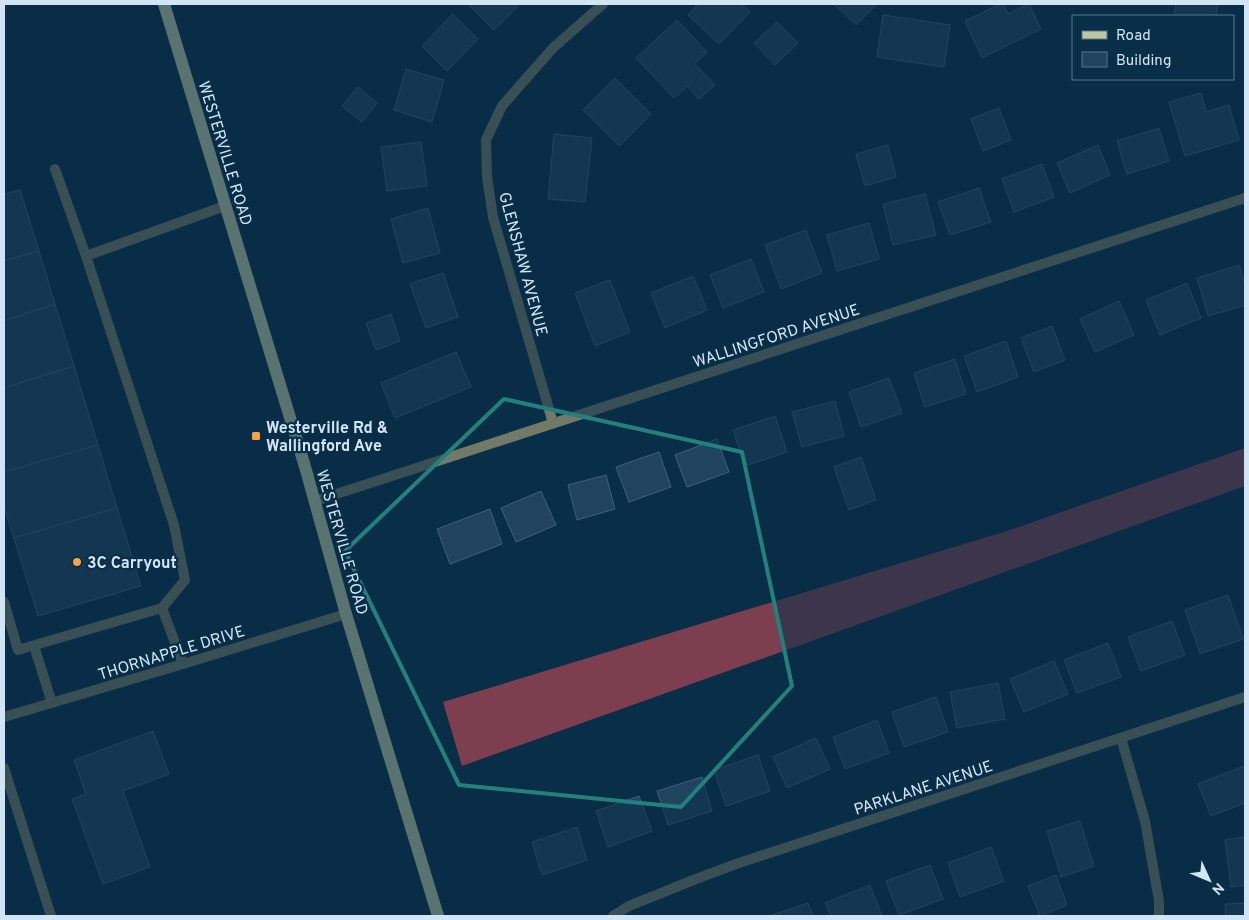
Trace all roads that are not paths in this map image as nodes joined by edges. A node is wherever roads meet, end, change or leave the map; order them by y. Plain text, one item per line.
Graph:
1 (164, 4) edge
2 (602, 4) edge
3 (55, 169) dead end
4 (1245, 198) edge
5 (225, 206) junction
6 (86, 256) junction
7 (553, 423) junction
8 (316, 501) junction
9 (4, 602) edge
10 (162, 608) junction
11 (346, 614) junction
12 (34, 646) junction
13 (183, 664) junction
14 (1245, 697) edge
15 (52, 703) junction
16 (4, 717) edge
17 (1121, 738) junction
18 (4, 768) edge
19 (51, 916) edge
20 (438, 916) edge
21 (614, 916) edge
22 (1159, 916) edge

1 - 5 main road, WESTERVILLE ROAD
2 - 7 street, GLENSHAW AVENUE
3 - 6 street
4 - 7 street, WALLINGFORD AVENUE
5 - 6 street
5 - 8 main road, WESTERVILLE ROAD
6 - 10 street
7 - 8 street, WALLINGFORD AVENUE
8 - 11 main road, WESTERVILLE ROAD
9 - 12 street
10 - 12 street
10 - 13 street
11 - 13 street, THORNAPPLE DRIVE
11 - 20 main road, WESTERVILLE ROAD
12 - 15 street
13 - 15 street, THORNAPPLE DRIVE
14 - 17 street, PARKLANE AVENUE
15 - 16 street, THORNAPPLE DRIVE
17 - 21 street, PARKLANE AVENUE
17 - 22 street
18 - 19 street

